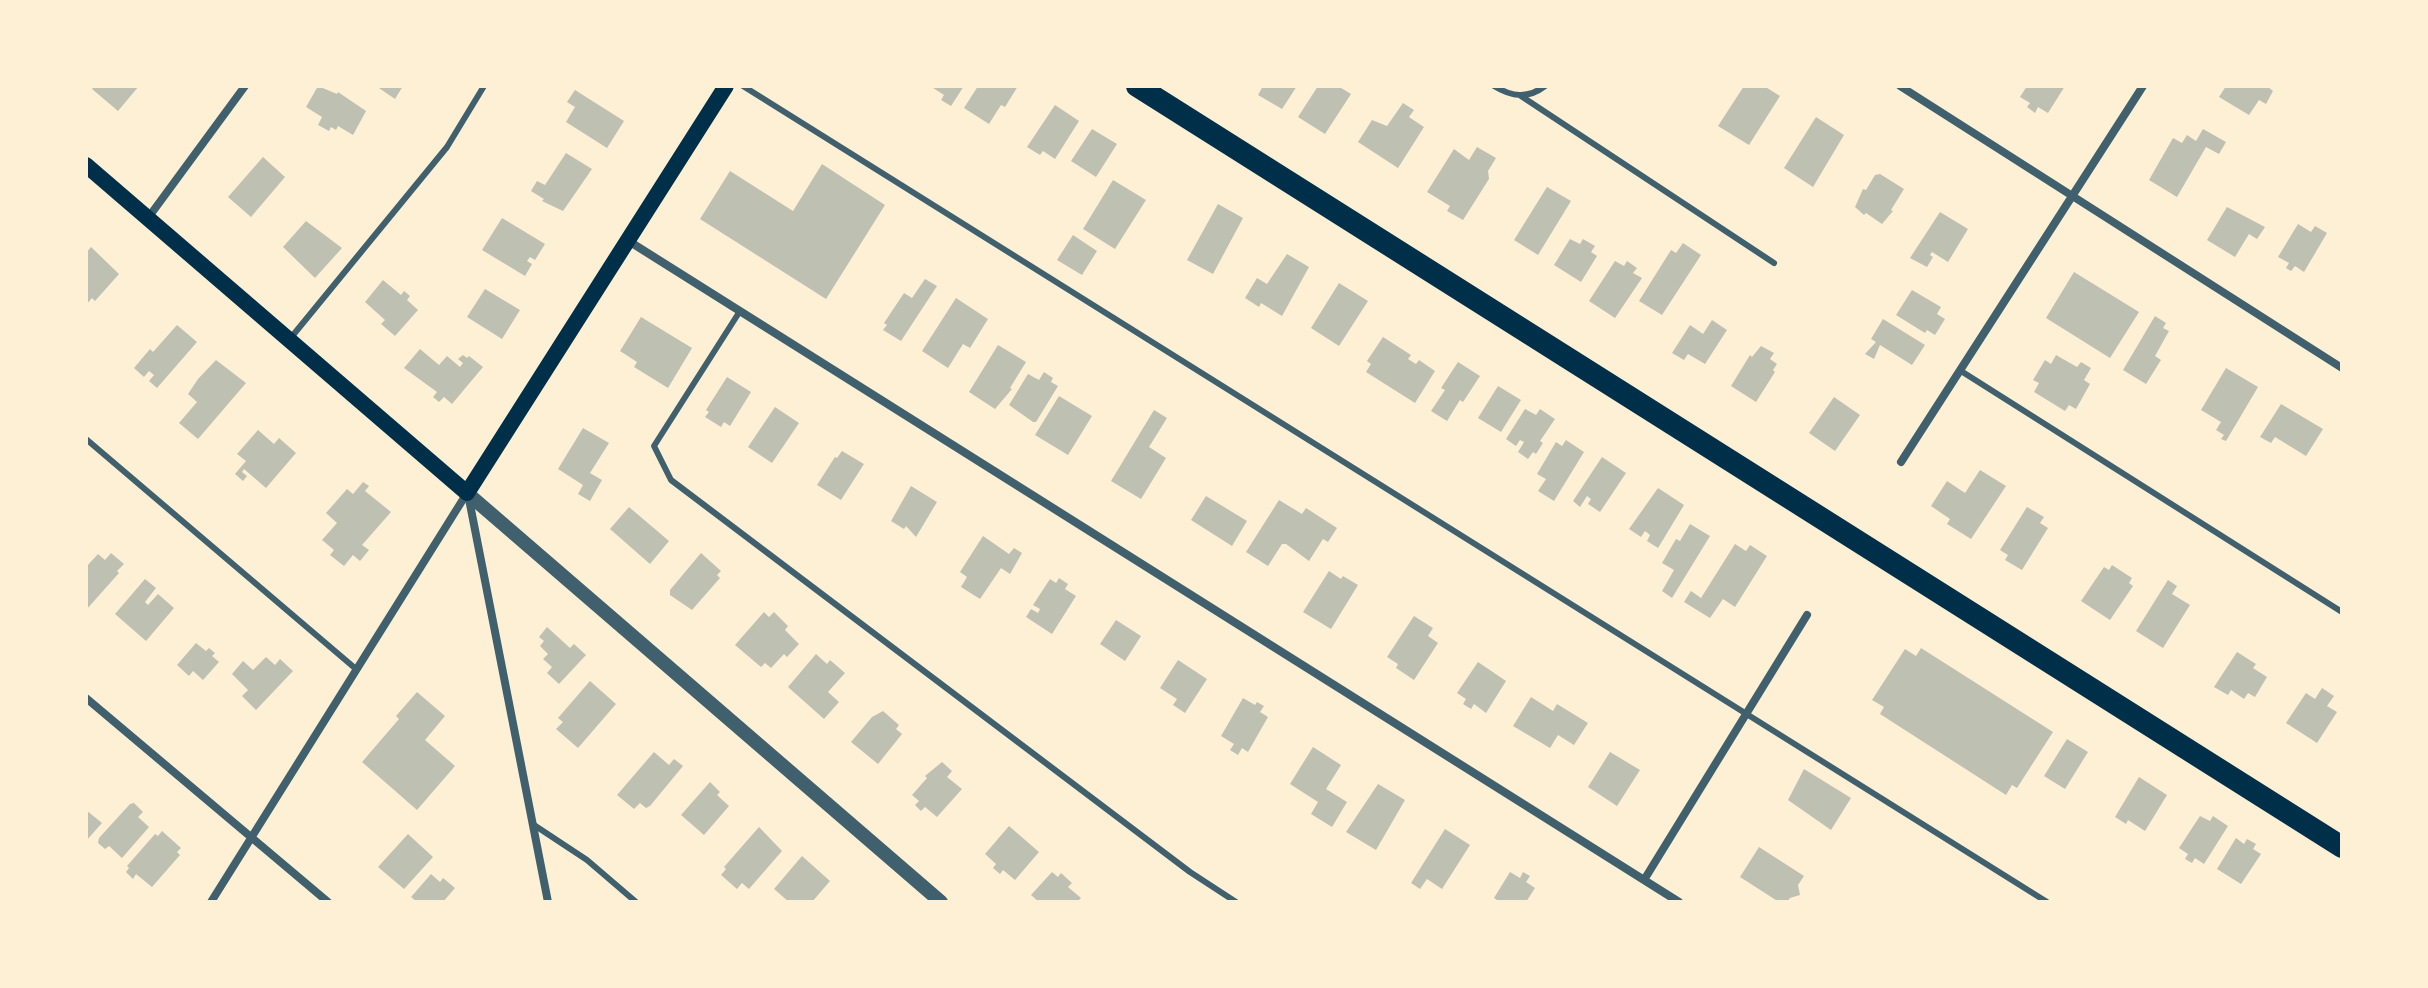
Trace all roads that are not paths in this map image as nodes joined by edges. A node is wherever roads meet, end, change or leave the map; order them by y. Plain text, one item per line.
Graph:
1 (245, 86) edge
2 (484, 86) edge
3 (726, 86) edge
4 (743, 86) edge
5 (1137, 86) edge
6 (1494, 86) edge
7 (1545, 86) edge
8 (1900, 86) edge
9 (2143, 86) edge
10 (1521, 96) junction
11 (86, 165) edge
12 (2073, 195) junction
13 (148, 218) junction
14 (627, 240) junction
15 (1774, 263) dead end
16 (740, 311) junction
17 (289, 340) junction
18 (2342, 368) edge
19 (1961, 371) junction
20 (86, 439) edge
21 (1901, 462) dead end
22 (467, 493) junction
23 (2342, 612) edge
24 (1807, 615) dead end
25 (356, 669) junction
26 (86, 698) edge
27 (1746, 713) junction
28 (533, 825) junction
29 (252, 838) junction
30 (2342, 847) edge
31 (1644, 880) junction
32 (1666, 899) edge
33 (211, 902) edge
34 (328, 902) edge
35 (548, 902) edge
36 (636, 902) edge
37 (941, 902) edge
38 (1236, 902) edge
39 (1679, 902) edge
40 (2047, 902) edge

1 - 13 street
2 - 17 lane
3 - 14 main road
4 - 27 lane
5 - 30 highway
6 - 10 lane
7 - 10 lane
8 - 12 street
9 - 12 street
10 - 15 lane
11 - 13 main road
12 - 18 street
12 - 19 street
13 - 17 main road
14 - 16 street
14 - 22 main road
16 - 31 street
16 - 38 lane
17 - 22 main road
19 - 21 street
19 - 23 lane
20 - 25 lane
22 - 25 street
22 - 28 street
22 - 37 street
24 - 27 street
25 - 29 street
26 - 29 street
27 - 31 street
27 - 40 lane
28 - 35 street
28 - 36 lane
29 - 33 street
29 - 34 street
31 - 32 street
32 - 39 street

